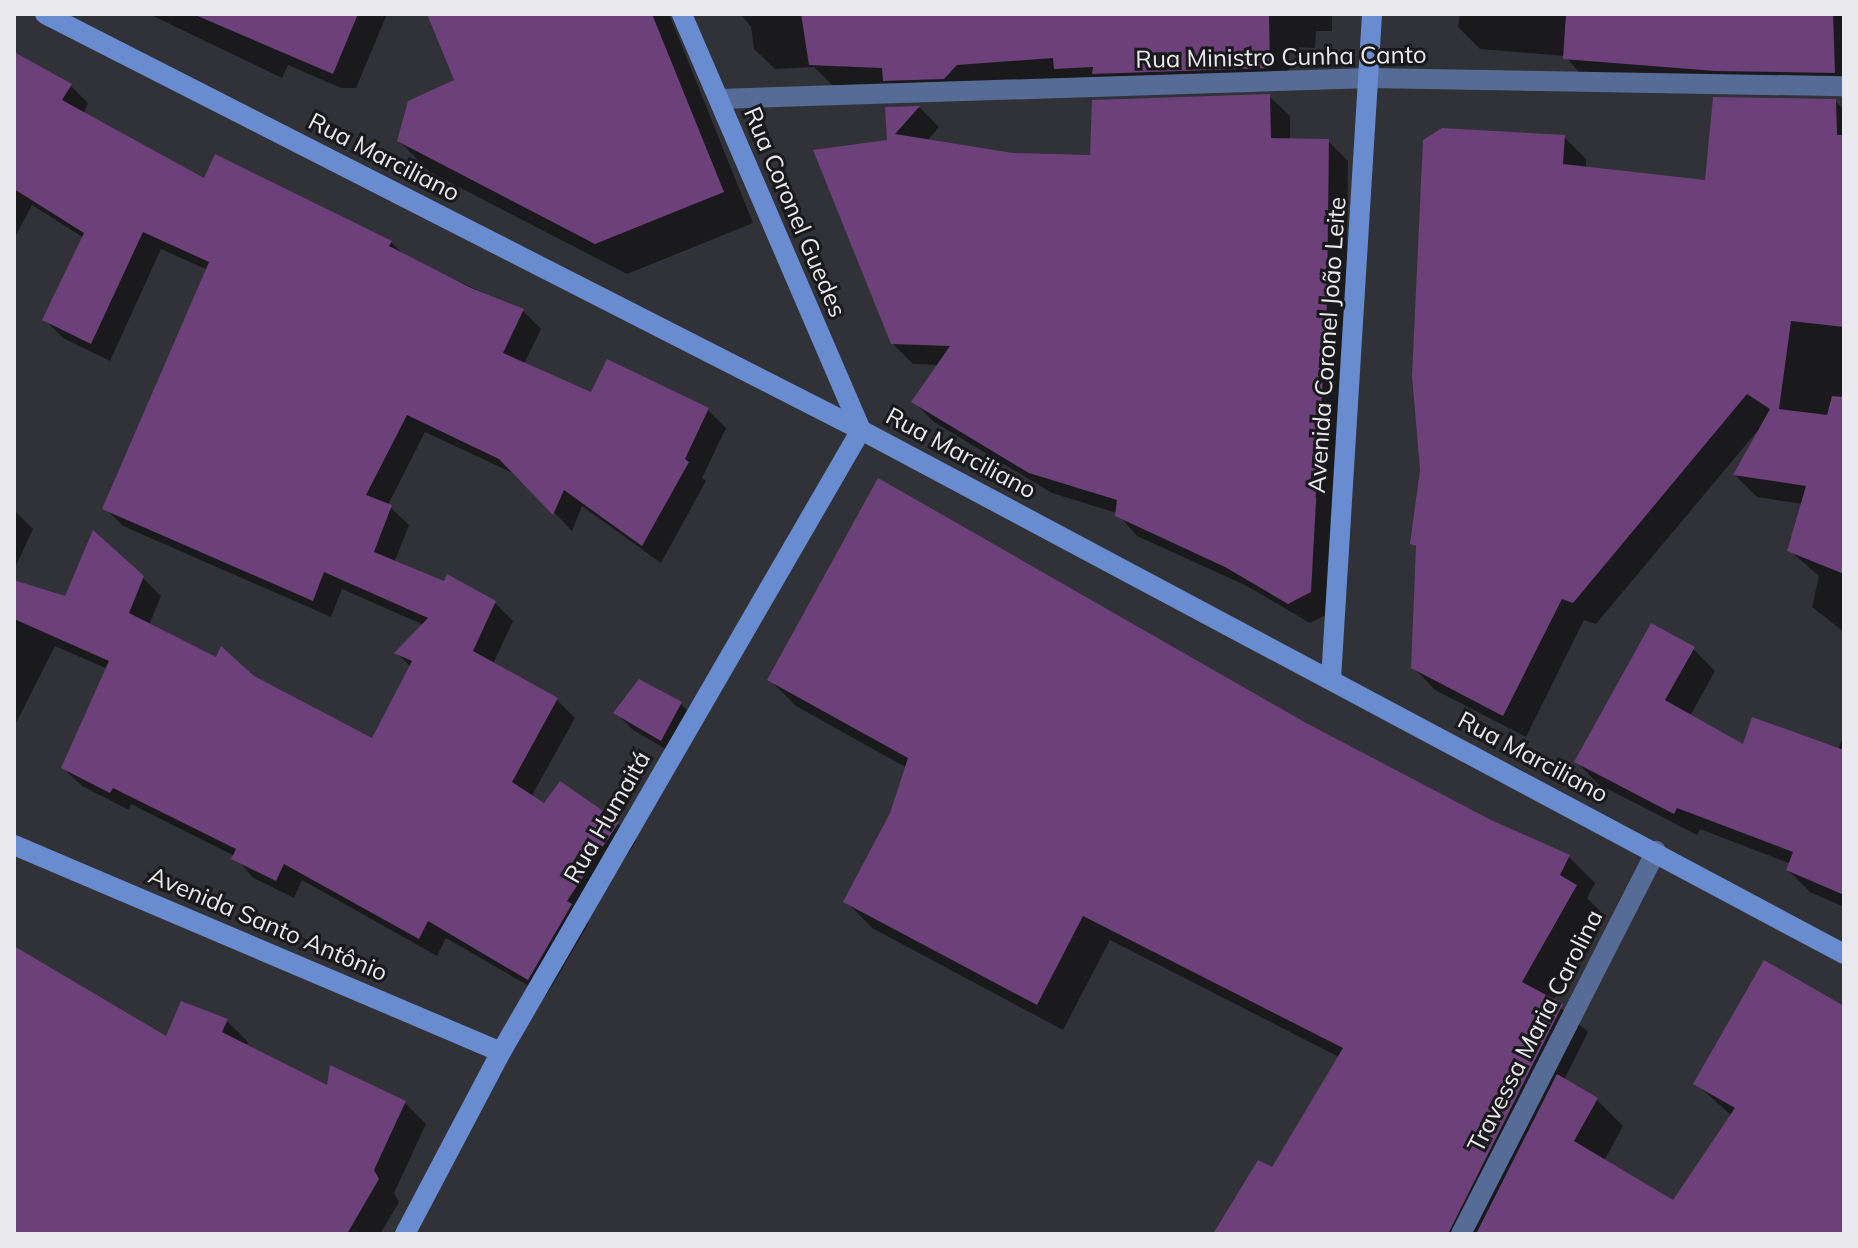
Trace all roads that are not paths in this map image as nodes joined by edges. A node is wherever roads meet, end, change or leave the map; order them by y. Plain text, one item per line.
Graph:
1 (45, 14) edge
2 (682, 14) edge
3 (1372, 14) edge
4 (1370, 78) junction
5 (1844, 86) edge
6 (719, 99) junction
7 (861, 430) junction
8 (1331, 679) junction
9 (14, 845) edge
10 (1656, 851) junction
11 (1844, 954) edge
12 (501, 1052) junction
13 (405, 1234) edge
14 (1461, 1234) edge

1 - 7 street, Rua Marciliano
2 - 6 street, Rua Coronel Guedes
3 - 4 street, Avenida Coronel João Leite
4 - 5 street, Rua Ministro Cunha Canto
4 - 6 street, Rua Ministro Cunha Canto
4 - 8 street, Avenida Coronel João Leite
6 - 7 street, Rua Coronel Guedes
7 - 8 street, Rua Marciliano
7 - 12 street, Rua Humaitá
8 - 10 street, Rua Marciliano
9 - 12 street, Avenida Santo Antônio
10 - 11 street, Rua Marciliano
10 - 14 street, Travessa Maria Carolina
12 - 13 street, Rua Humaitá

